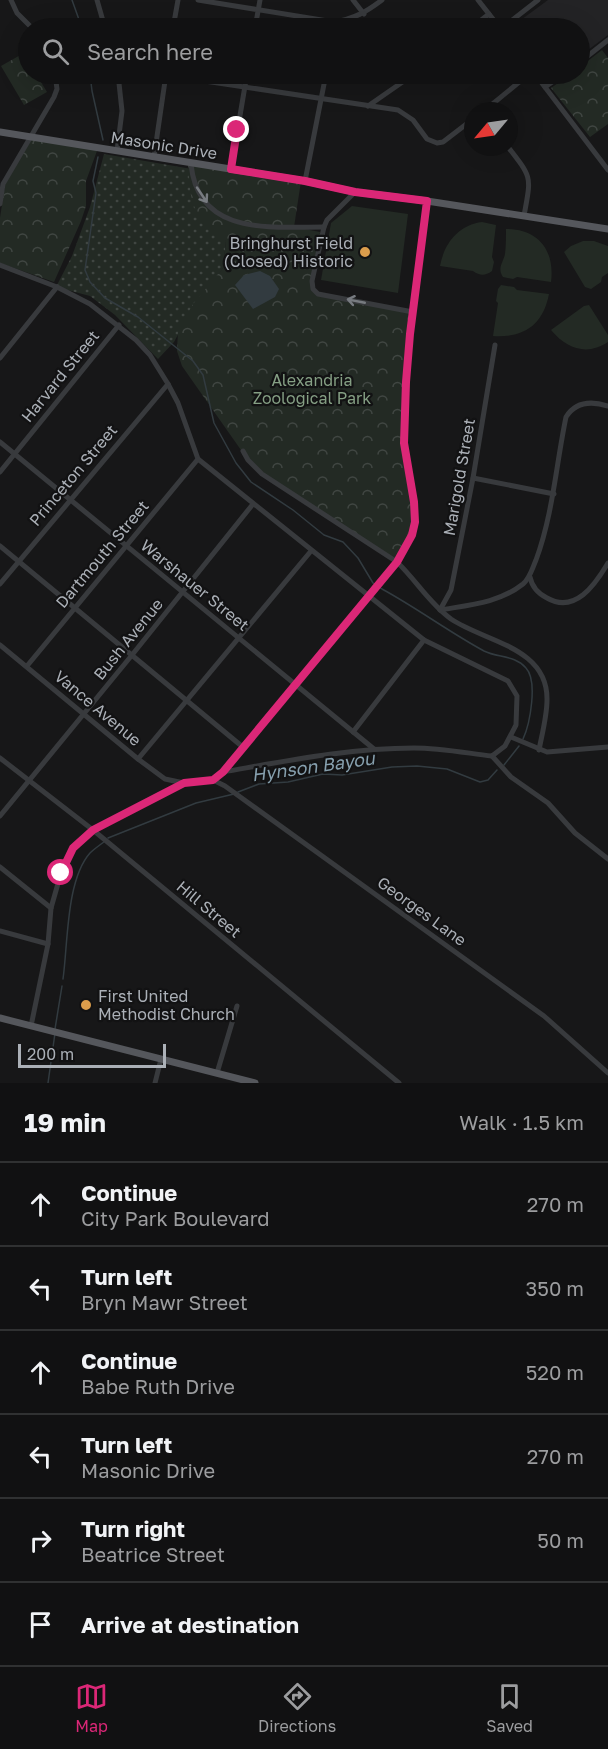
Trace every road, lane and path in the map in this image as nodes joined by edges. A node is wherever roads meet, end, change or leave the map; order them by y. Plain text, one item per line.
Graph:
1 (11, 0) edge
2 (97, 0) edge
3 (178, 0) edge
4 (198, 0) edge
5 (260, 0) edge
6 (353, 0) edge
7 (382, 0) edge
8 (478, 0) edge
9 (538, 0) edge
10 (258, 9) junction
11 (364, 14) junction
12 (489, 14) junction
13 (23, 18) edge
14 (102, 18) edge
15 (175, 18) edge
16 (257, 18) edge
17 (300, 18) edge
18 (354, 18) edge
19 (484, 18) edge
20 (492, 18) edge
21 (514, 18) edge
22 (608, 40) edge
23 (590, 54) edge
24 (56, 84) edge
25 (119, 84) edge
26 (165, 84) edge
27 (227, 84) edge
28 (245, 84) edge
29 (324, 84) edge
30 (400, 84) edge
31 (517, 84) edge
32 (543, 84) edge
33 (549, 84) edge
34 (245, 87) junction
35 (545, 87) junction
36 (322, 99) junction
37 (495, 102) edge
38 (368, 106) junction
39 (464, 126) edge
40 (0, 132) edge
41 (31, 137) junction
42 (117, 151) junction
43 (515, 156) edge
44 (154, 157) junction
45 (191, 164) junction
46 (231, 169) junction
47 (608, 170) edge
48 (305, 181) junction
49 (355, 192) junction
50 (427, 201) junction
51 (0, 204) edge
52 (524, 216) junction
53 (324, 226) junction
54 (608, 229) edge
55 (0, 265) edge
56 (57, 287) junction
57 (413, 312) junction
58 (118, 326) junction
59 (495, 345) dead end
60 (0, 358) edge
61 (168, 384) junction
62 (608, 406) edge
63 (0, 442) edge
64 (243, 452) dead end
65 (14, 454) junction
66 (198, 459) junction
67 (0, 472) edge
68 (473, 478) junction
69 (554, 494) junction
70 (70, 499) junction
71 (253, 504) junction
72 (0, 546) edge
73 (126, 546) junction
74 (311, 551) junction
75 (19, 562) junction
76 (397, 562) junction
77 (608, 563) edge
78 (530, 577) junction
79 (0, 584) edge
80 (515, 590) junction
81 (537, 591) junction
82 (183, 592) junction
83 (369, 597) junction
84 (75, 608) junction
85 (440, 610) junction
86 (239, 638) junction
87 (424, 640) junction
88 (0, 645) edge
89 (132, 656) junction
90 (27, 666) junction
91 (296, 685) junction
92 (187, 700) junction
93 (84, 715) junction
94 (353, 732) junction
95 (511, 737) junction
96 (608, 747) edge
97 (244, 748) junction
98 (374, 749) junction
99 (539, 750) junction
100 (492, 756) junction
101 (0, 758) edge
102 (138, 759) junction
103 (223, 772) junction
104 (213, 780) junction
105 (28, 781) junction
106 (184, 783) junction
107 (0, 816) edge
108 (93, 830) junction
109 (608, 859) edge
110 (0, 867) edge
111 (51, 908) junction
112 (0, 931) edge
113 (48, 944) junction
114 (237, 1006) dead end
115 (0, 1018) edge
116 (32, 1026) junction
117 (161, 1059) junction
118 (217, 1073) junction
119 (608, 1073) edge
120 (155, 1083) edge
121 (255, 1083) edge
122 (399, 1083) edge

1 - 13 street
2 - 14 street
3 - 15 street
4 - 10 street
5 - 10 street
6 - 11 street
7 - 11 street
8 - 12 street
9 - 21 street
10 - 16 street
10 - 17 street
11 - 18 street
12 - 19 street
12 - 20 street
22 - 23 street
24 - 41 street
25 - 42 street
26 - 44 street
27 - 34 street
28 - 34 street
29 - 36 street
30 - 38 street
31 - 37 street
32 - 35 street
33 - 35 street
34 - 36 street
34 - 46 street
35 - 47 street
36 - 38 street
36 - 48 street
38 - 39 street
40 - 41 main road, Masonic Drive
41 - 42 main road, Masonic Drive
41 - 51 street
42 - 44 main road, Masonic Drive
43 - 52 street
44 - 45 main road, Masonic Drive
45 - 46 main road, Masonic Drive
45 -> 53 street
46 - 48 main road, Masonic Drive
48 - 49 main road, Masonic Drive
49 - 50 main road, Masonic Drive
49 - 53 street
50 - 52 main road, Masonic Drive
50 - 57 street
52 - 54 main road, Masonic Drive
57 -> 53 street
55 - 56 street
56 - 58 street
56 - 60 street
57 - 76 street
58 - 61 street
58 - 65 street, Harvard Street
59 - 68 street, Marigold Street
61 - 66 street
61 - 70 street, Princeton Street
62 - 69 street
63 - 65 street, Warshauer Street
64 - 76 street
65 - 67 street, Harvard Street
65 - 70 street, Warshauer Street
66 - 71 street
66 - 73 street, Dartmouth Street
68 - 69 street
68 - 85 street, Marigold Street
69 - 78 street
70 - 73 street, Warshauer Street
70 - 75 street, Princeton Street
71 - 74 street
71 - 82 street, Bush Avenue
72 - 75 street
73 - 82 street, Warshauer Street
73 - 84 street, Dartmouth Street
74 - 83 street
74 - 86 street
75 - 79 street, Princeton Street
75 - 84 street
76 - 83 street
76 - 85 street
77 - 81 street
78 - 80 street
78 - 81 street
80 - 81 street
80 - 85 street
82 - 86 street, Warshauer Street
82 - 89 street, Bush Avenue
83 - 87 street
83 - 91 street
84 - 89 street
84 - 90 street, Dartmouth Street
85 - 99 street
86 - 91 street, Warshauer Street
86 - 92 street
87 - 94 street
87 - 95 street
88 - 90 street, Vance Avenue
89 - 92 street
89 - 93 street, Bush Avenue
90 - 93 street, Vance Avenue
91 - 94 street, Warshauer Street
91 - 97 street
92 - 97 street
92 - 102 street
93 - 102 street, Vance Avenue
93 - 105 street, Bush Avenue
94 - 98 street, Warshauer Street
95 - 99 street
95 - 100 street
96 - 99 street
97 - 103 street
98 - 100 street
98 - 103 street
100 - 109 street
101 - 105 street, Hill Street
102 - 106 street, Vance Avenue
103 - 104 street
104 - 106 street
104 - 119 street, Georges Lane
105 - 107 street, Bush Avenue
105 - 108 street, Hill Street
106 - 108 street
108 - 111 street
108 - 122 street, Hill Street
110 - 111 street
111 - 113 street
112 - 113 street
113 - 116 street
114 - 118 street
115 - 116 main road
116 - 117 main road
117 - 118 main road
117 - 120 street
118 - 121 main road

